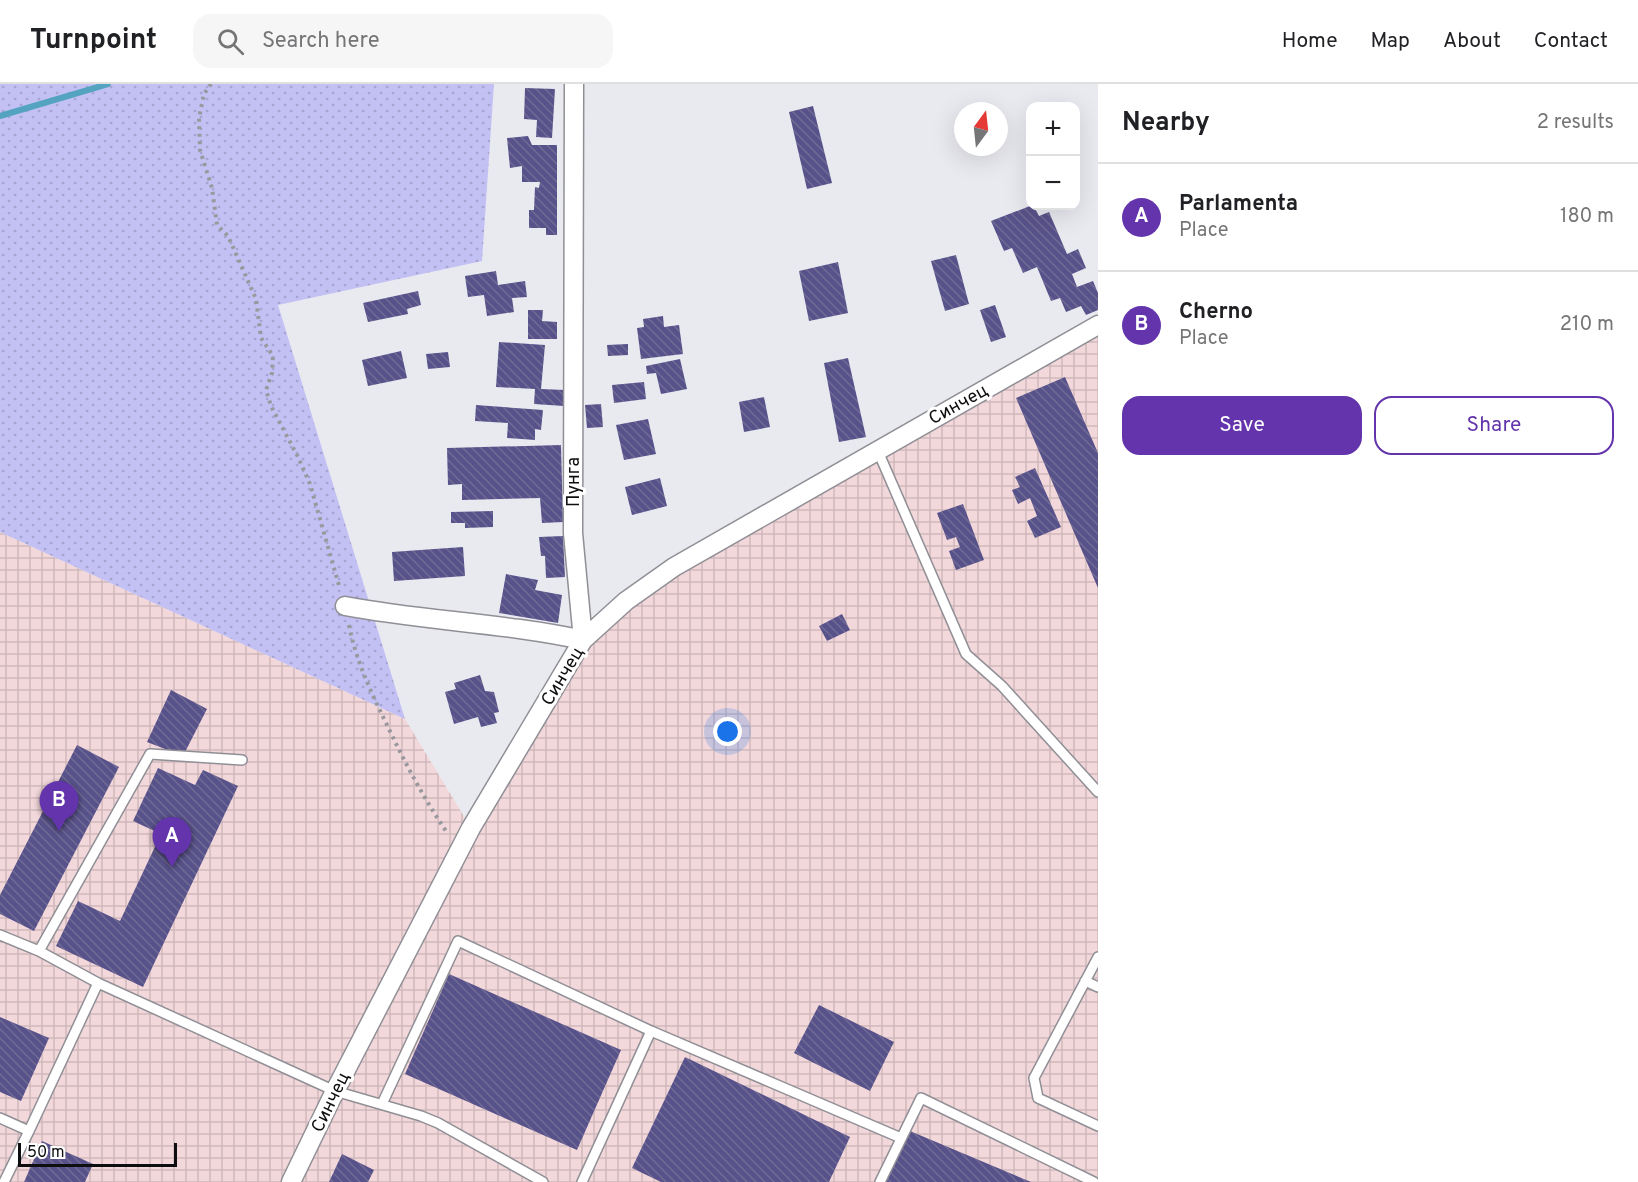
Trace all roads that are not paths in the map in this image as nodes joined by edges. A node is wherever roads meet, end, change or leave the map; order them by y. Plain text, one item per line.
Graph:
1 (574, 84) edge
2 (1098, 326) edge
3 (877, 449) junction
4 (345, 606) road end
5 (583, 640) junction
6 (242, 760) dead end
7 (1098, 792) edge
8 (0, 935) edge
9 (39, 951) junction
10 (1098, 957) edge
11 (1085, 981) junction
12 (98, 983) junction
13 (1098, 987) edge
14 (651, 1031) junction
15 (335, 1091) junction
16 (382, 1104) junction
17 (0, 1118) edge
18 (1098, 1126) edge
19 (28, 1131) junction
20 (901, 1138) junction
21 (4, 1182) edge
22 (291, 1182) edge
23 (543, 1182) edge
24 (582, 1182) edge
25 (880, 1182) edge
26 (1094, 1182) edge

1 - 5 street, Пунга
2 - 3 street, Синчец
3 - 5 street, Синчец
3 - 7 lane
4 - 5 street
5 - 15 street, Синчец
6 - 9 lane
8 - 9 lane
9 - 12 lane
10 - 11 lane
11 - 13 lane
11 - 18 lane
12 - 15 lane
12 - 19 lane
14 - 16 lane
14 - 20 lane
14 - 24 lane
15 - 16 lane
15 - 22 street, Синчец
16 - 23 lane
17 - 19 lane
19 - 21 lane
20 - 25 lane
20 - 26 lane

